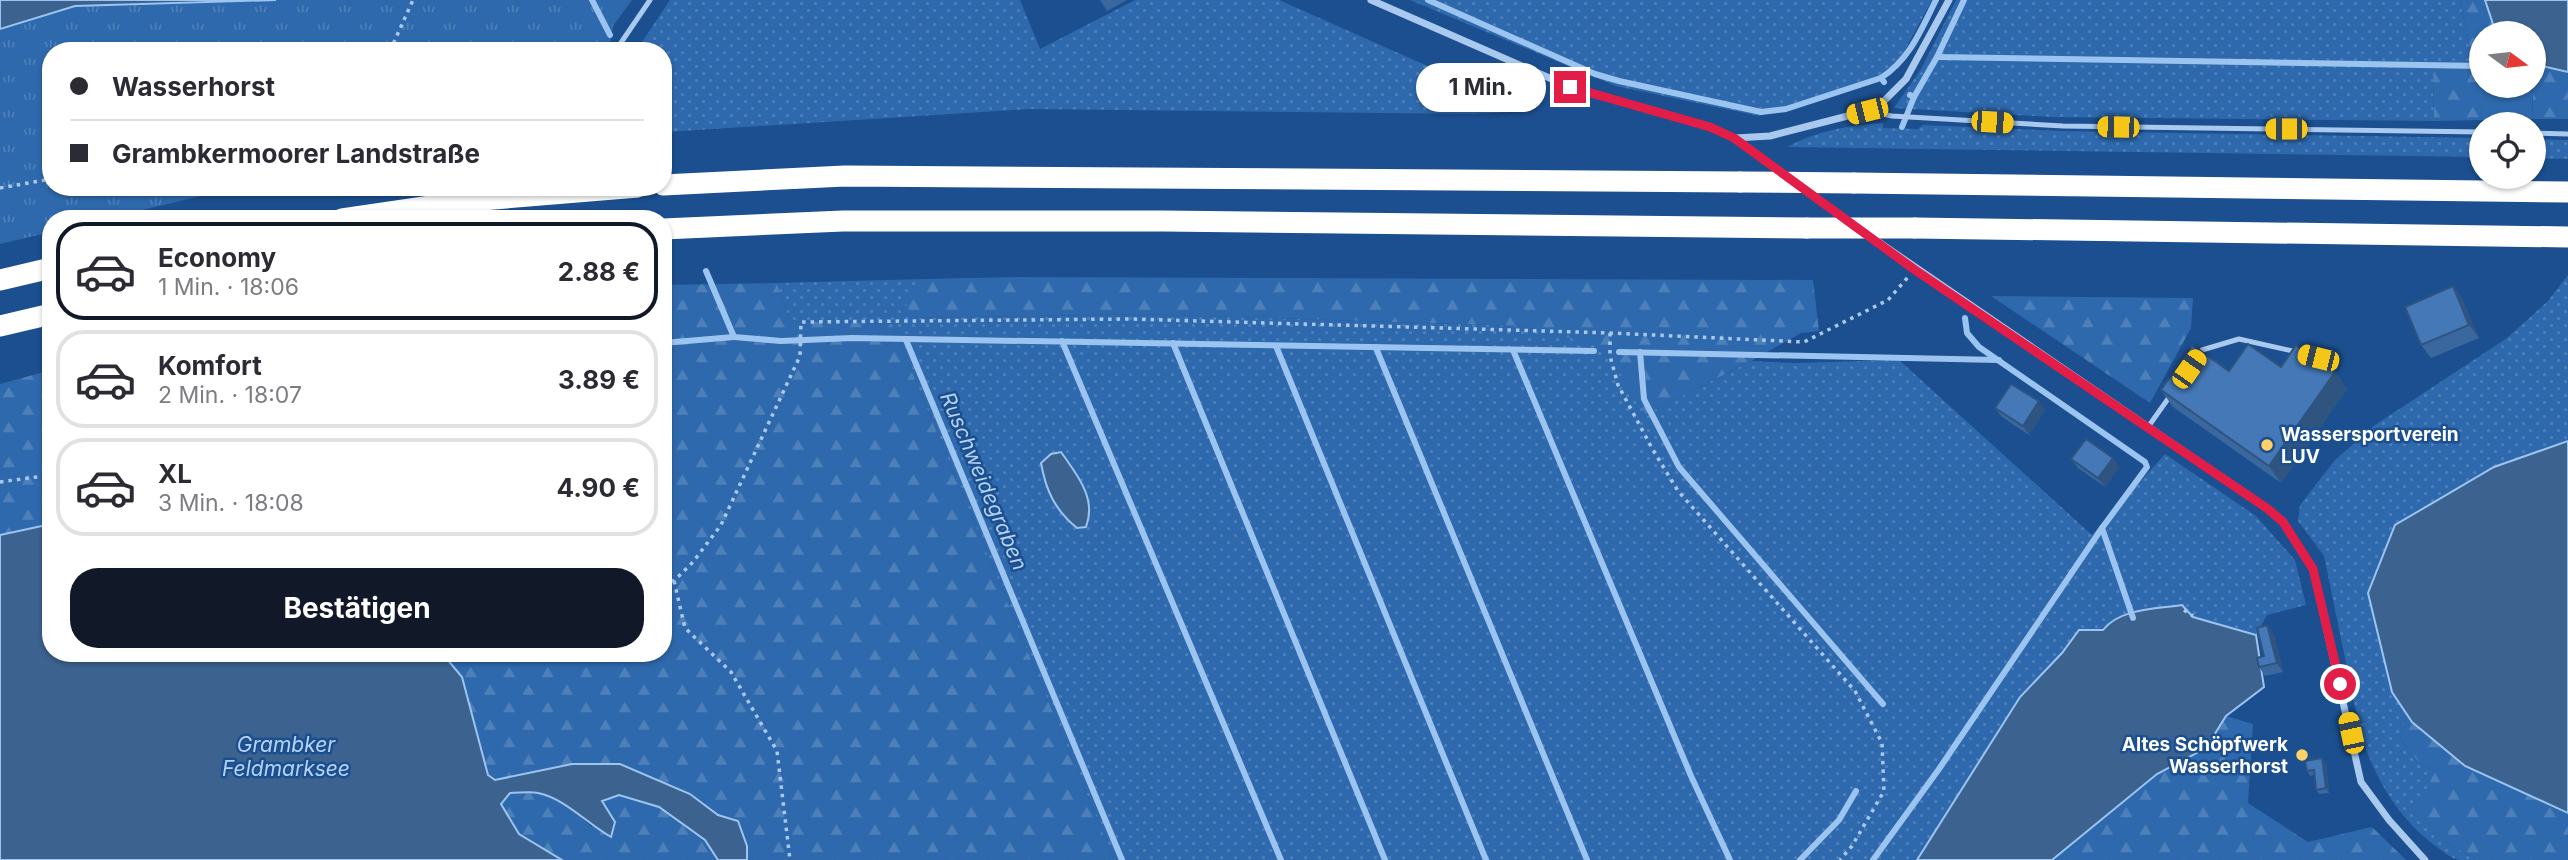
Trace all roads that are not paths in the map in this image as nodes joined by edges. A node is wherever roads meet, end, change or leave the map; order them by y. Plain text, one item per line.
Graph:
1 (650, 0) edge
2 (1371, 0) edge
3 (1950, 0) edge
4 (622, 42) edge
5 (1867, 111) junction
6 (2469, 132) edge
7 (2546, 133) edge
8 (2568, 134) edge
9 (1734, 138) junction
10 (672, 185) edge
11 (2568, 192) edge
12 (530, 196) edge
13 (403, 210) edge
14 (672, 229) edge
15 (2568, 237) edge
16 (42, 270) edge
17 (0, 280) edge
18 (42, 316) edge
19 (0, 326) edge
20 (2318, 358) edge
21 (2194, 361) edge
22 (2171, 394) edge
23 (2147, 427) junction
24 (2425, 860) edge

1 - 4 lane
2 - 9 street
3 - 5 street
5 - 6 lane
5 - 9 street
7 - 8 lane
9 - 23 street
10 - 11 highway, bridge
12 - 13 highway
14 - 15 highway, bridge
16 - 17 highway
18 - 19 highway
20 - 21 lane
22 - 23 lane
23 - 24 street

